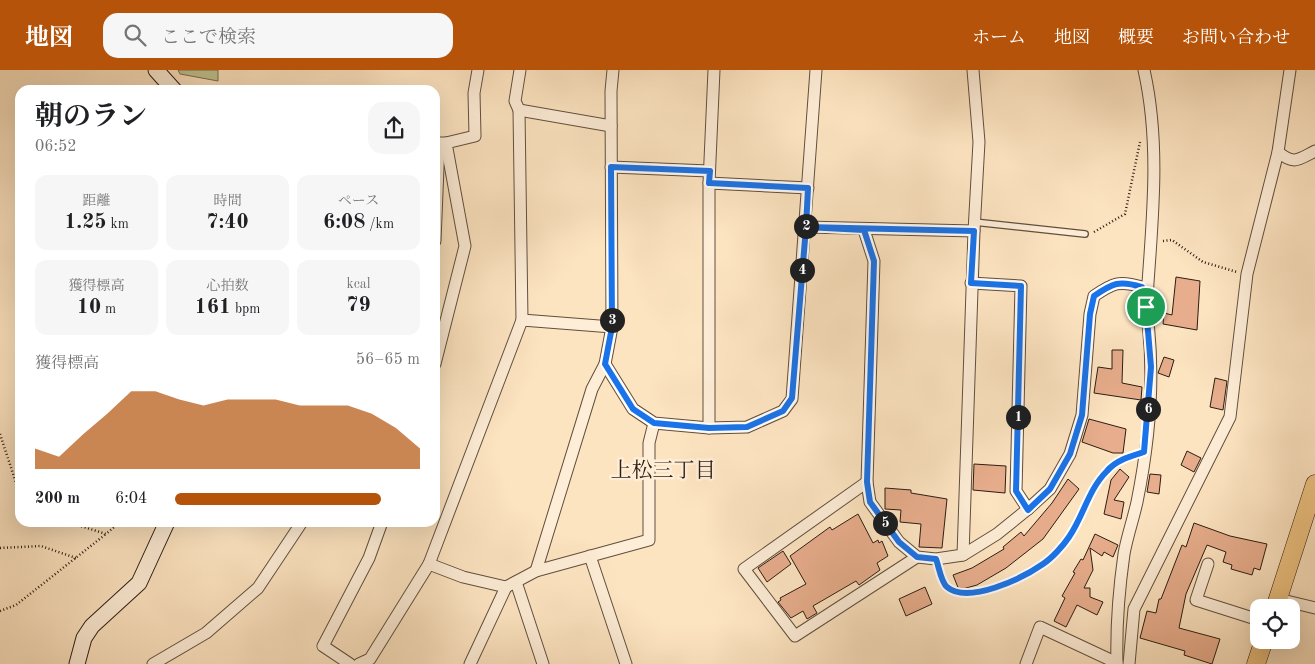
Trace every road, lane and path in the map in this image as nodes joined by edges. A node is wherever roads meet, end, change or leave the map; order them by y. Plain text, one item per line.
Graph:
1 (156, 70) edge
2 (478, 70) edge
3 (520, 70) edge
4 (613, 70) edge
5 (714, 70) edge
6 (816, 70) edge
7 (973, 70) edge
8 (1144, 70) edge
9 (1290, 70) edge
10 (170, 85) edge
11 (519, 110) junction
12 (611, 126) junction
13 (1140, 141) dead end
14 (440, 143) edge
15 (446, 143) junction
16 (1315, 151) edge
17 (1278, 152) junction
18 (611, 167) junction
19 (709, 177) junction
20 (808, 188) junction
21 (974, 226) junction
22 (806, 227) junction
23 (864, 230) junction
24 (1085, 234) joint
25 (1159, 248) dead end
26 (1246, 274) junction
27 (971, 283) junction
28 (1146, 307) junction
29 (522, 320) junction
30 (612, 327) junction
31 (440, 344) edge
32 (605, 364) junction
33 (654, 423) junction
34 (709, 428) junction
35 (0, 434) edge
36 (1144, 452) junction
37 (15, 480) edge
38 (867, 482) junction
39 (1315, 484) edge
40 (1028, 510) junction
41 (84, 527) edge
42 (114, 527) edge
43 (165, 527) edge
44 (299, 527) edge
45 (380, 527) edge
46 (106, 534) junction
47 (0, 548) edge
48 (590, 556) junction
49 (962, 556) junction
50 (917, 557) junction
51 (76, 558) junction
52 (936, 559) junction
53 (429, 564) junction
54 (1208, 564) dead end
55 (536, 572) junction
56 (511, 585) junction
57 (1279, 599) edge
58 (1300, 606) edge
59 (1315, 608) edge
60 (0, 612) edge
61 (1250, 617) edge
62 (1261, 649) edge
63 (368, 662) edge
64 (1117, 663) edge
65 (77, 664) edge
66 (153, 664) edge
67 (350, 664) edge
68 (470, 664) edge
69 (543, 664) edge
70 (626, 664) edge
71 (1026, 664) edge
72 (1129, 664) edge
73 (1256, 664) edge

1 - 10 street
2 - 15 street
3 - 11 street
4 - 12 street
5 - 19 street
6 - 20 street
7 - 21 street
8 - 28 street
9 - 17 street
11 - 12 street
11 - 29 street
12 - 18 street
13 - 24 path
14 - 15 street
15 - 31 street
16 - 17 street
17 - 26 street
18 - 19 street
18 - 30 street
19 - 20 street
19 - 34 street
20 - 22 street
21 - 23 street
21 - 24 lane
21 - 27 street
22 - 23 street
22 - 34 street
23 - 38 street
25 - 26 path
26 - 72 street
27 - 40 street
27 - 49 street
28 - 36 street
28 - 40 street
29 - 30 street
29 - 53 street
30 - 32 street
32 - 33 street
32 - 55 street
33 - 34 street
33 - 48 street
35 - 37 path
36 - 52 path
36 - 64 street
38 - 50 street
38 - 50 street
39 - 57 main road
40 - 49 street
41 - 46 path
42 - 46 path
43 - 65 street
44 - 66 street
45 - 67 street
46 - 51 path
47 - 51 path
48 - 55 street
48 - 70 street
49 - 52 street
50 - 52 street
51 - 60 path
53 - 56 street
53 - 63 street
54 - 61 street
55 - 56 street
56 - 68 street
56 - 69 street
58 - 59 street
62 - 73 main road
64 - 71 street

